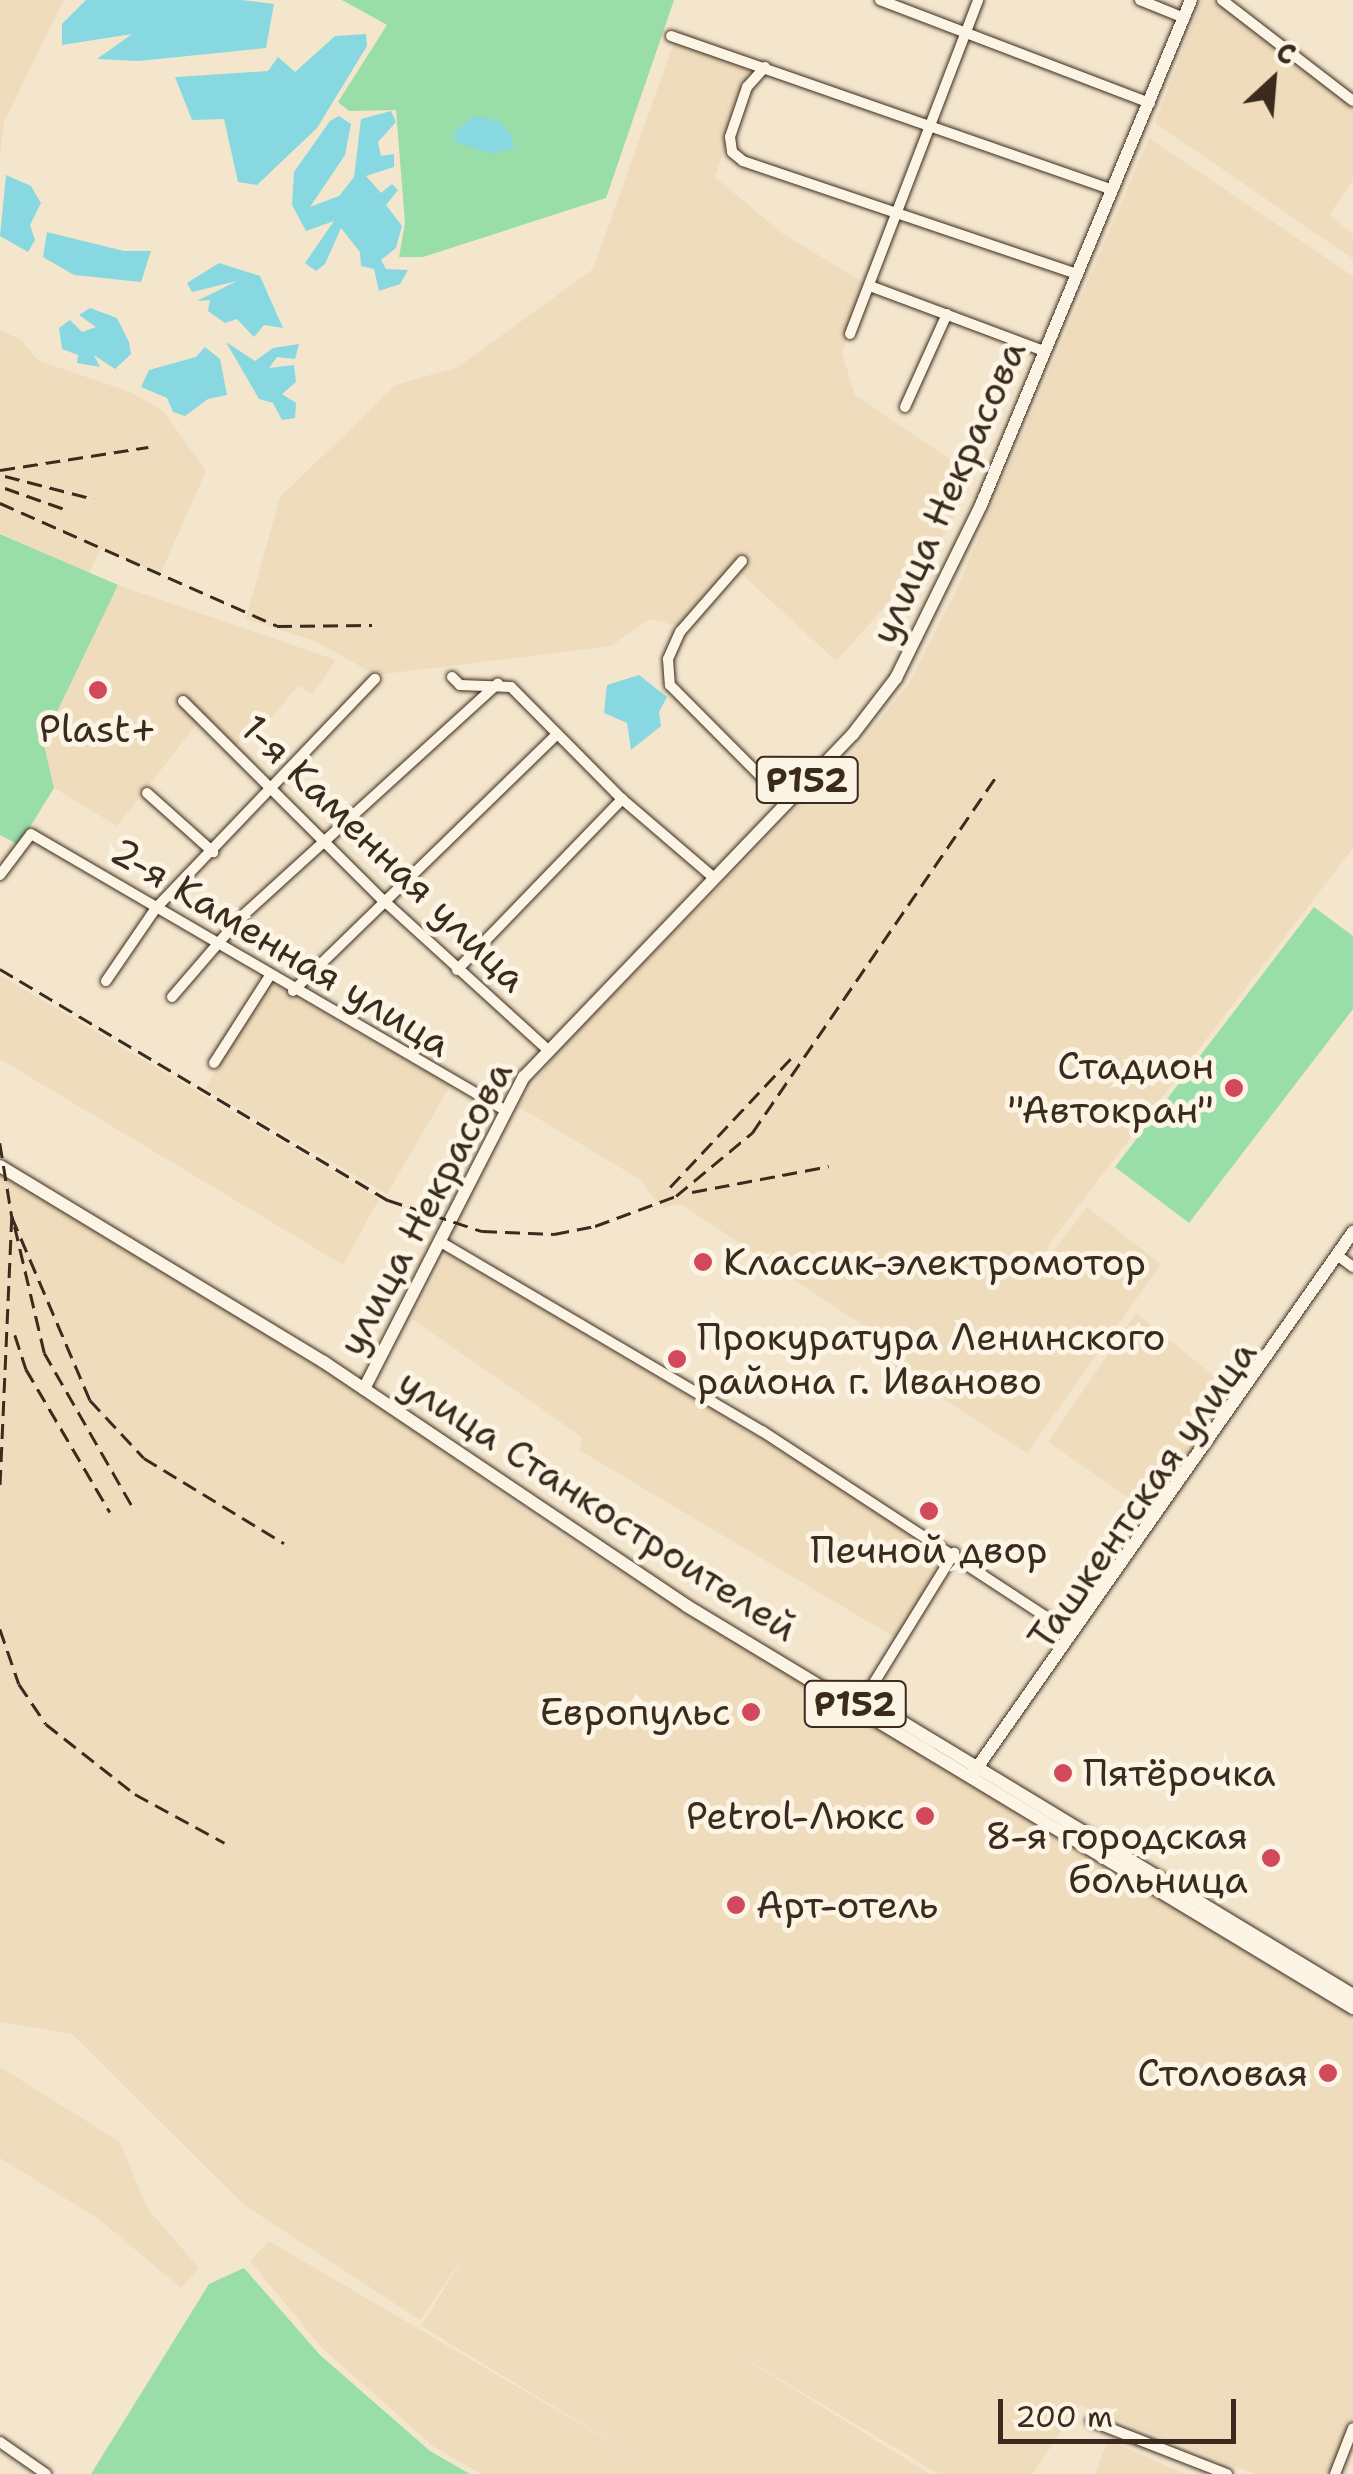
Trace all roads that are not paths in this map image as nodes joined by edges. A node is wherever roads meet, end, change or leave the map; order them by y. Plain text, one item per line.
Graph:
1 (880, 0) edge
2 (978, 0) edge
3 (1140, 0) edge
4 (1191, 0) edge
5 (1222, 0) edge
6 (1184, 18) junction
7 (965, 33) junction
8 (672, 36) dead end
9 (765, 67) junction
10 (1353, 101) edge
11 (1150, 103) junction
12 (930, 126) junction
13 (1114, 190) junction
14 (897, 211) junction
15 (1077, 274) junction
16 (870, 286) junction
17 (947, 314) junction
18 (850, 334) dead end
19 (1044, 351) junction
20 (905, 407) dead end
21 (742, 561) dead end
22 (452, 677) dead end
23 (375, 679) dead end
24 (498, 683) junction
25 (183, 700) dead end
26 (557, 734) junction
27 (272, 792) junction
28 (148, 793) dead end
29 (622, 799) junction
30 (786, 802) junction
31 (324, 841) junction
32 (212, 852) junction
33 (0, 875) edge
34 (713, 877) junction
35 (382, 899) junction
36 (156, 908) junction
37 (214, 944) junction
38 (456, 970) junction
39 (269, 976) junction
40 (106, 980) dead end
41 (293, 991) junction
42 (172, 997) dead end
43 (546, 1048) junction
44 (214, 1062) dead end
45 (503, 1109) junction
46 (0, 1166) edge
47 (1353, 1232) edge
48 (439, 1240) junction
49 (1353, 1246) edge
50 (1344, 1260) edge
51 (365, 1386) junction
52 (954, 1553) junction
53 (1074, 1635) junction
54 (864, 1699) junction
55 (979, 1772) junction
56 (1353, 1995) edge
57 (1353, 2008) edge
58 (1091, 2421) dead end
59 (1353, 2428) edge
60 (0, 2442) edge
61 (46, 2474) edge
62 (1227, 2474) edge
63 (1336, 2474) edge

1 - 7 street
2 - 7 street
3 - 6 street
4 - 6 main road, улица Некрасова / Р152
5 - 10 street
6 - 11 main road, улица Некрасова / Р152
7 - 11 street
7 - 12 street
8 - 9 street
9 - 12 street
9 - 14 street
11 - 13 main road, улица Некрасова / Р152
12 - 13 street
12 - 14 street
13 - 15 main road, улица Некрасова / Р152
14 - 15 street
14 - 16 street
15 - 19 main road, улица Некрасова / Р152
16 - 17 street
16 - 18 street
17 - 19 street
17 - 20 street
19 - 30 main road, улица Некрасова / Р152
21 - 30 street
22 - 24 street
23 - 27 street
24 - 26 street
24 - 31 street
25 - 27 street, 1-я Каменная улица
26 - 29 street
26 - 35 street
27 - 31 street, 1-я Каменная улица
27 - 32 street
28 - 32 street
29 - 34 street
29 - 38 street
30 - 34 main road, улица Некрасова / Р152
31 - 35 street, 1-я Каменная улица
31 - 37 street
32 - 36 street
33 - 36 street, 2-я Каменная улица
34 - 43 main road, улица Некрасова / Р152
35 - 38 street, 1-я Каменная улица
35 - 41 street
36 - 37 street, 2-я Каменная улица
36 - 40 street
37 - 39 street, 2-я Каменная улица
37 - 42 street
38 - 43 street, 1-я Каменная улица
39 - 41 street, 2-я Каменная улица
39 - 44 street
41 - 45 street, 2-я Каменная улица
43 - 45 main road, улица Некрасова / Р152
45 - 48 main road, улица Некрасова / Р152
46 - 51 main road, улица Станкостроителей
47 - 50 main road, Ташкентская улица
48 - 51 main road, улица Некрасова / Р152
48 - 52 street
49 - 50 main road, Ташкентская улица
50 - 53 main road, Ташкентская улица
51 - 54 main road, улица Станкостроителей / Р152
51 - 55 main road, улица Станкостроителей / Р152
52 - 53 street
52 - 54 street
53 - 55 main road, Ташкентская улица
54 - 55 main road, улица Станкостроителей / Р152
55 - 56 main road, улица Станкостроителей / Р152
55 - 57 main road, улица Станкостроителей / Р152
58 - 62 street
59 - 63 street
60 - 61 street

